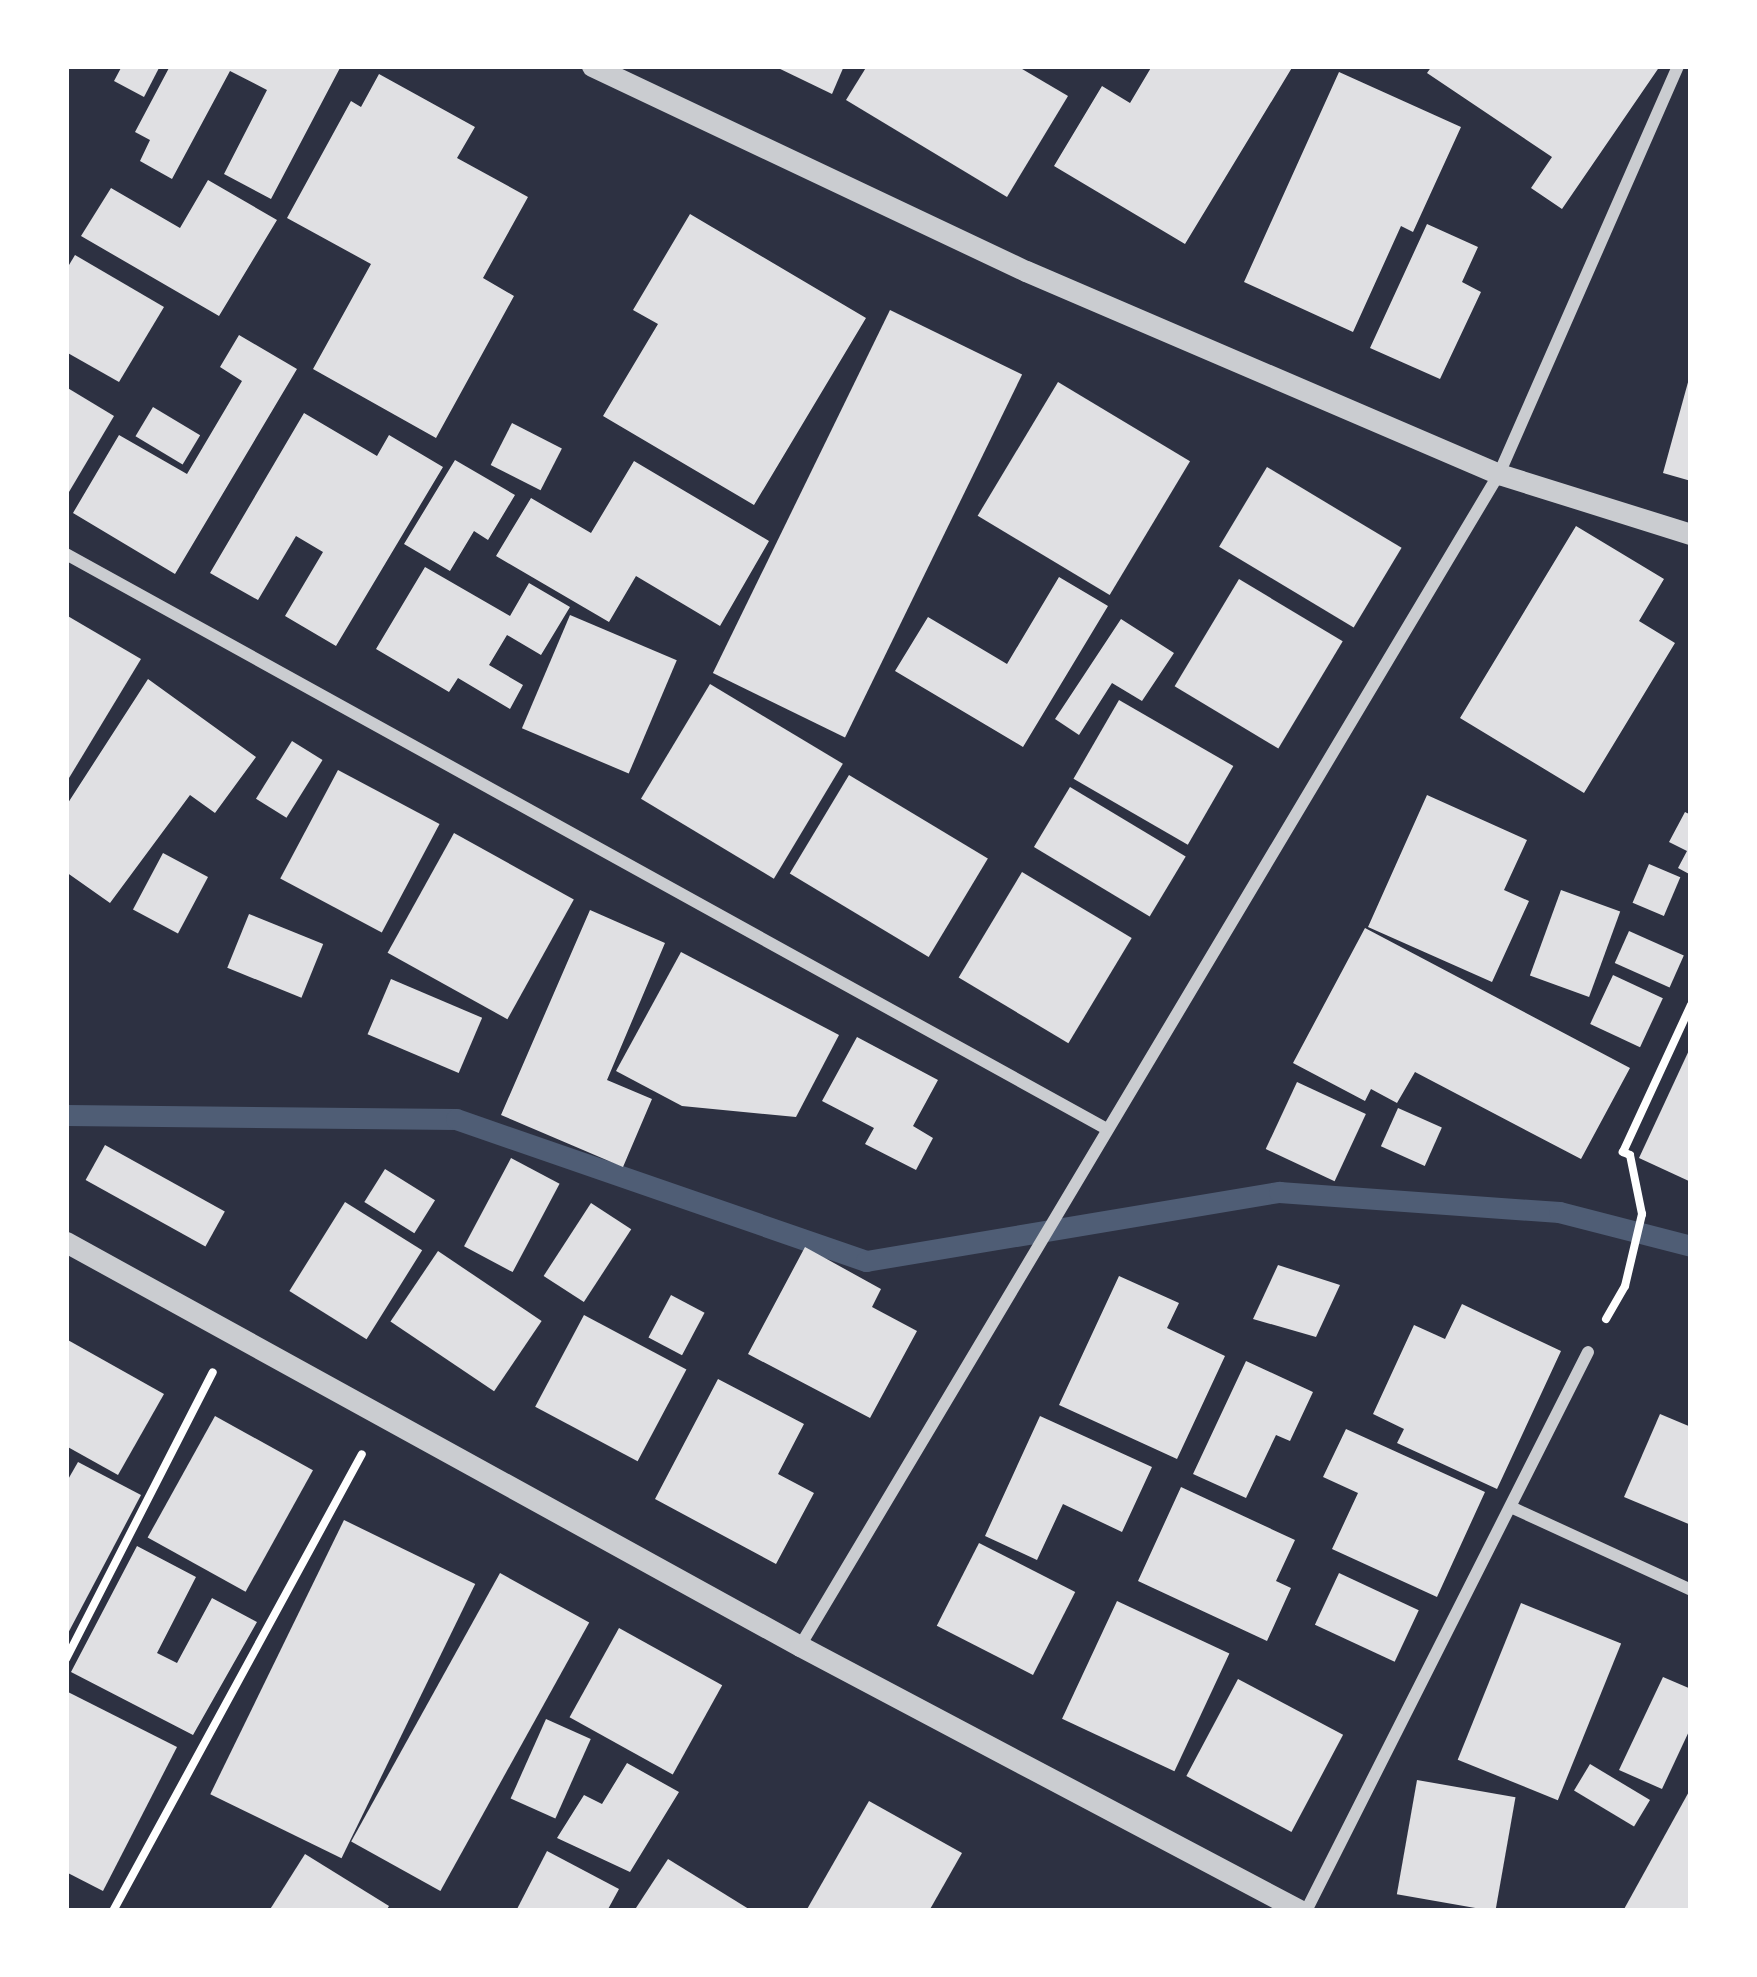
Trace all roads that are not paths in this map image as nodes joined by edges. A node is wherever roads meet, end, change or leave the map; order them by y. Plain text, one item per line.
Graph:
1 (592, 66) edge
2 (1678, 66) edge
3 (1499, 474) junction
4 (1691, 534) edge
5 (66, 554) edge
6 (1105, 1128) junction
7 (66, 1242) edge
8 (1588, 1352) dead end
9 (1514, 1508) junction
10 (1691, 1590) edge
11 (800, 1646) junction
12 (1303, 1911) edge

1 - 3 street
2 - 3 street
3 - 4 street
3 - 6 street
5 - 6 street
6 - 11 street
7 - 11 street
8 - 9 street
9 - 10 street
9 - 12 street
11 - 12 street

